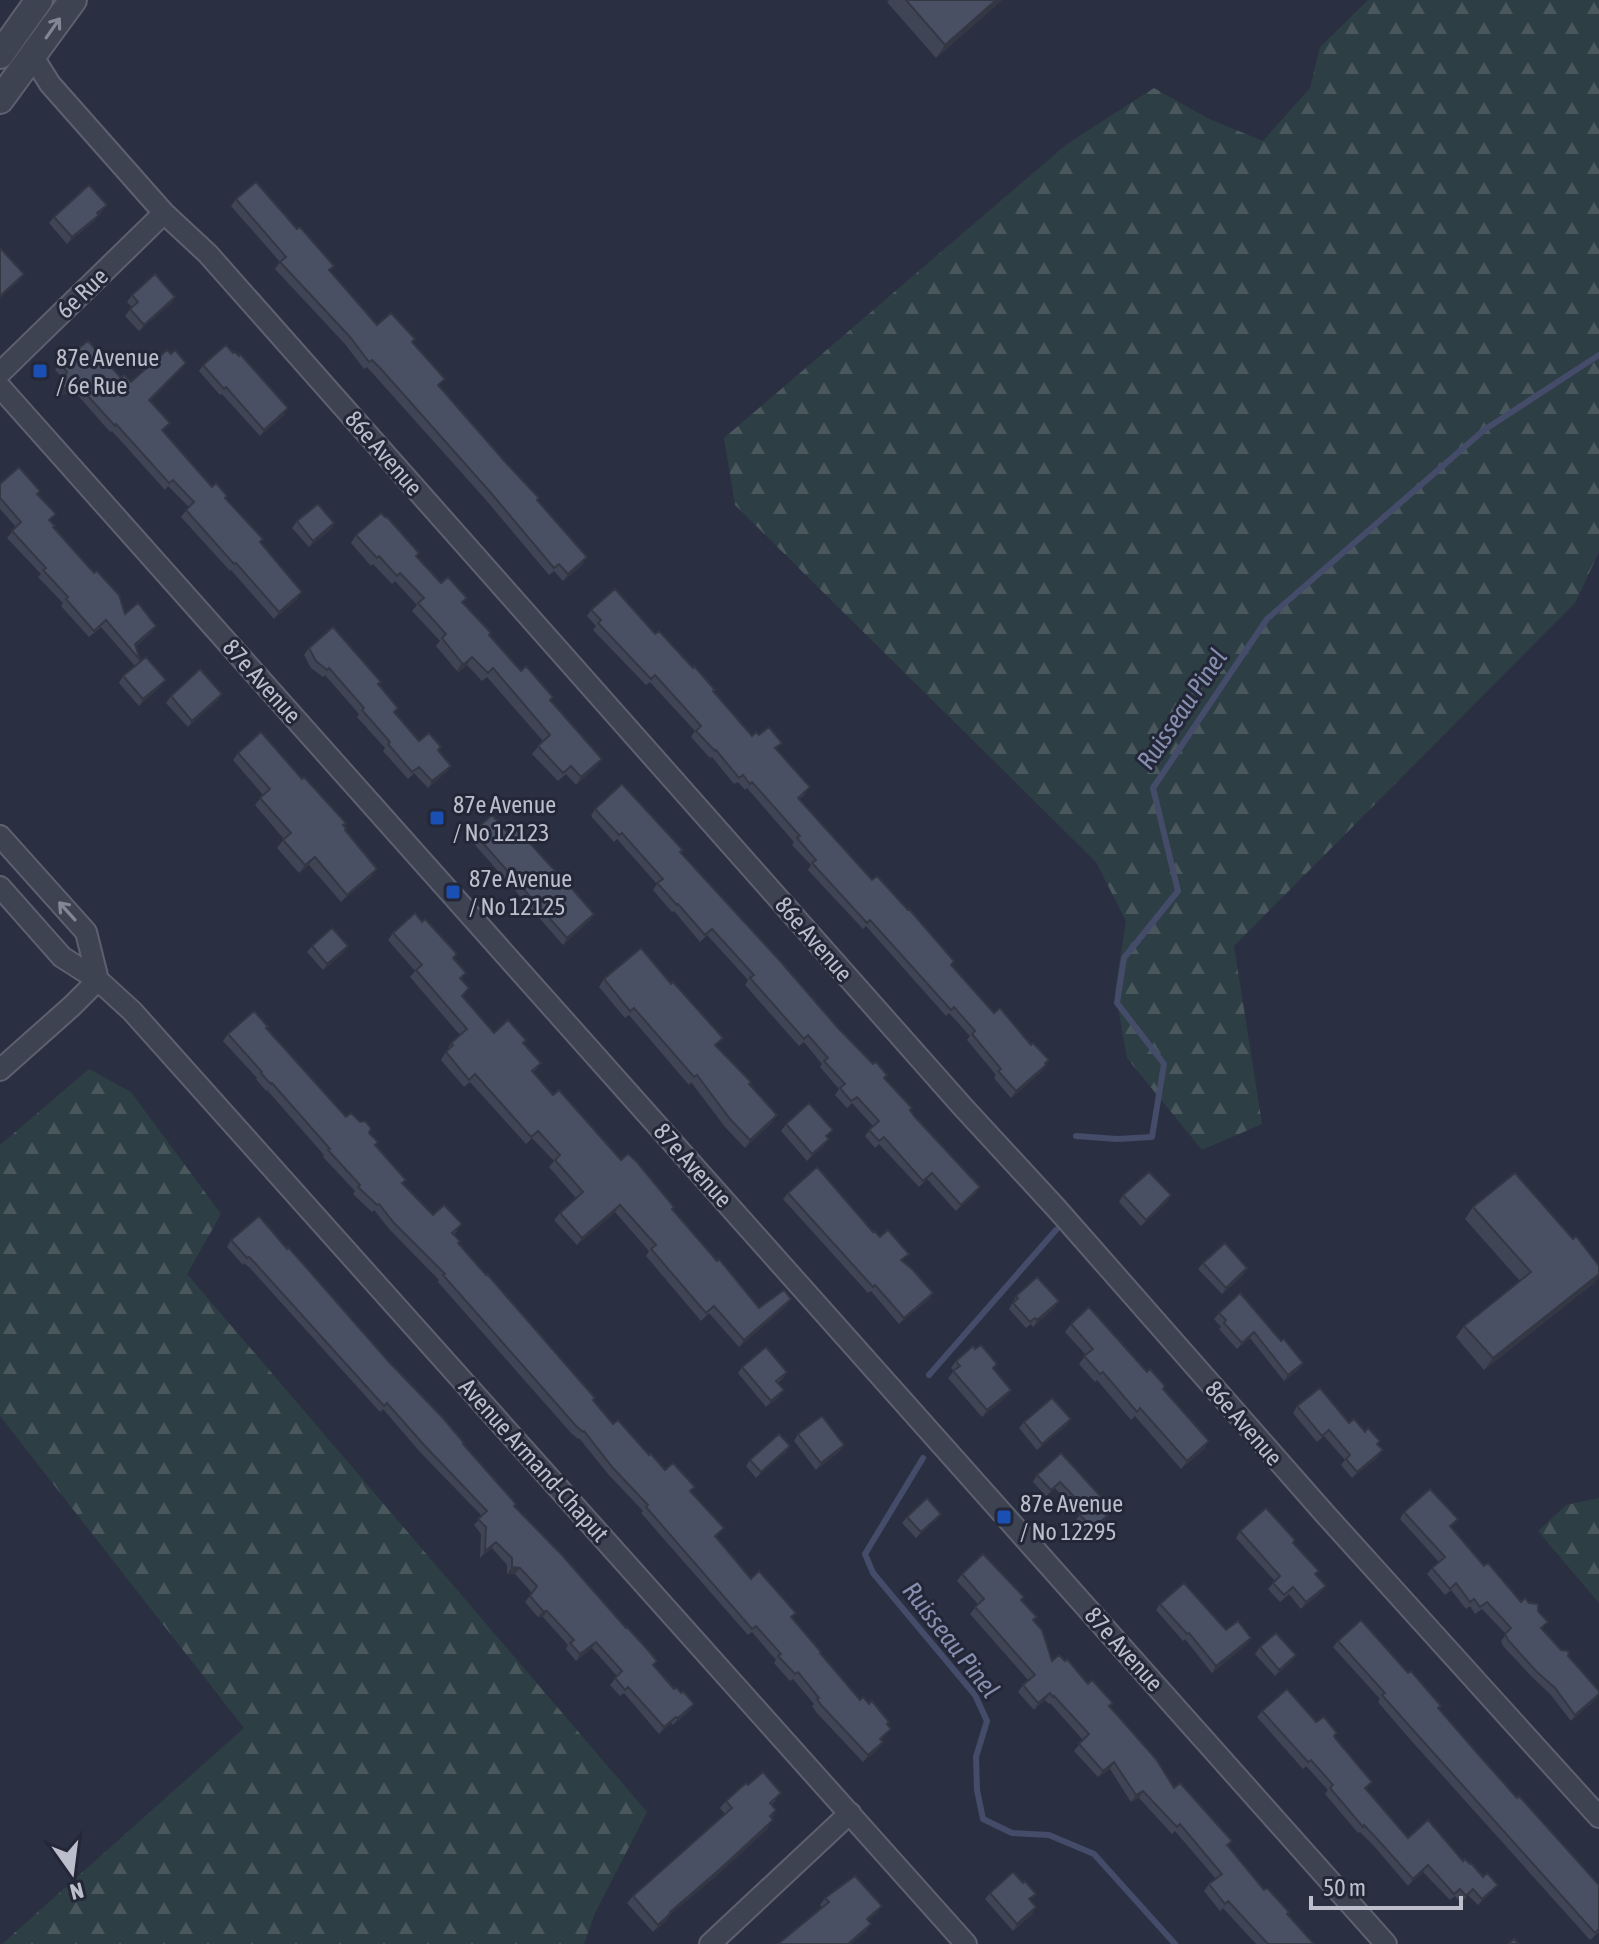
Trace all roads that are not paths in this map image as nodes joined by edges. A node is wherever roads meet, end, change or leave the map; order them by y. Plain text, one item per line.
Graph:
1 (39, 0) edge
2 (73, 0) edge
3 (0, 55) edge
4 (33, 57) junction
5 (0, 100) edge
6 (164, 213) junction
7 (0, 373) edge
8 (0, 387) edge
9 (0, 836) edge
10 (0, 887) edge
11 (98, 980) junction
12 (0, 1070) edge
13 (850, 1813) junction
14 (1599, 1817) edge
15 (710, 1944) edge
16 (966, 1944) edge
17 (1386, 1944) edge

1 - 3 street
4 -> 2 street
4 - 5 street
4 - 6 street, 86e Avenue
6 - 7 street, 6e Rue
6 - 14 street, 86e Avenue
8 - 17 street, 87e Avenue
11 -> 9 street
10 - 11 street, Avenue Armand-Chaput
11 - 12 street
11 - 13 street, Avenue Armand-Chaput
13 - 15 street
13 - 16 street, Avenue Armand-Chaput

